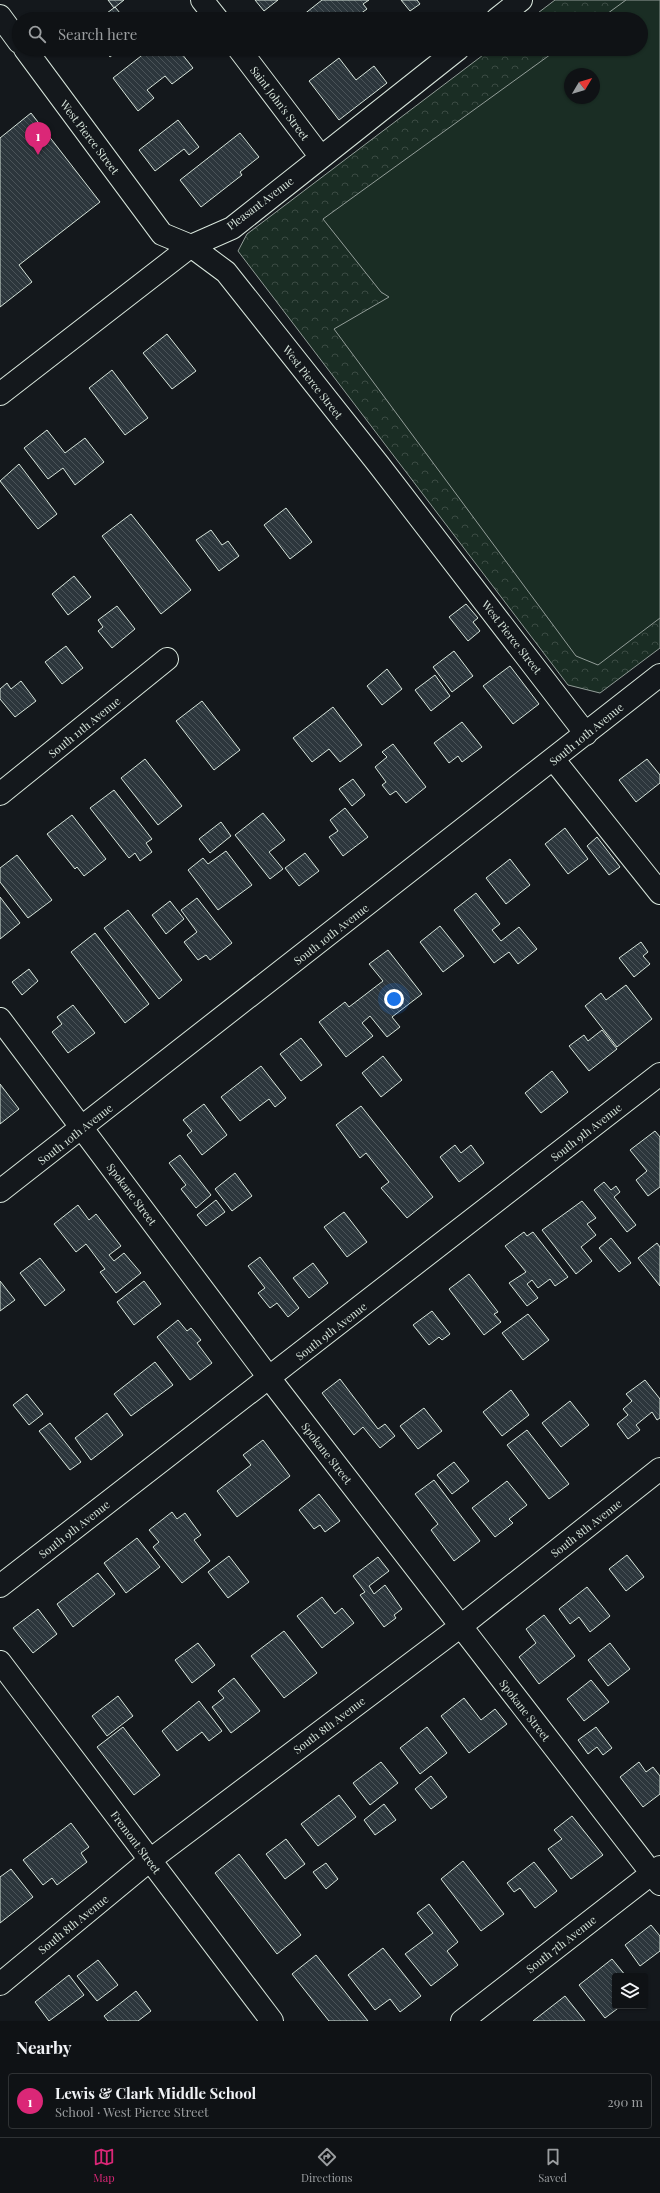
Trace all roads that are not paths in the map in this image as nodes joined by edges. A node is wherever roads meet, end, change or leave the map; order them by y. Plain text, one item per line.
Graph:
1 (202, 0) edge
2 (521, 0) edge
3 (211, 12) edge
4 (506, 12) edge
5 (0, 16) edge
6 (12, 32) edge
7 (29, 56) edge
8 (244, 56) edge
9 (449, 56) edge
10 (320, 156) junction
11 (191, 246) junction
12 (0, 394) edge
13 (167, 659) dead end
14 (660, 675) edge
15 (586, 734) junction
16 (554, 760) junction
17 (0, 794) edge
18 (660, 893) edge
19 (0, 1019) edge
20 (660, 1074) edge
21 (83, 1128) junction
22 (0, 1191) edge
23 (270, 1379) junction
24 (660, 1469) edge
25 (0, 1586) edge
26 (461, 1626) junction
27 (0, 1662) edge
28 (150, 1860) junction
29 (657, 1875) edge
30 (0, 1984) edge
31 (272, 2021) edge
32 (462, 2021) edge

1 - 3 street
2 - 4 street
5 - 6 street
7 - 11 street, West Pierce Street
8 - 10 street, Saint John's Street
9 - 10 street, Pleasant Avenue
10 - 11 street, Pleasant Avenue
11 - 12 street, Pleasant Avenue
11 - 15 street, West Pierce Street
13 - 17 street, South 11th Avenue
14 - 15 street, South 10th Avenue
15 - 16 street, South 10th Avenue
16 - 18 street
16 - 21 street, South 10th Avenue
19 - 21 street, Spokane Street
20 - 23 street, South 9th Avenue
21 - 22 street, South 10th Avenue
21 - 23 street, Spokane Street
23 - 25 street, South 9th Avenue
23 - 26 street, Spokane Street
24 - 26 street, South 8th Avenue
26 - 28 street, South 8th Avenue
26 - 29 street, Spokane Street
27 - 28 street, Fremont Street
28 - 30 street, South 8th Avenue
28 - 31 street, Fremont Street
29 - 32 street, South 7th Avenue

